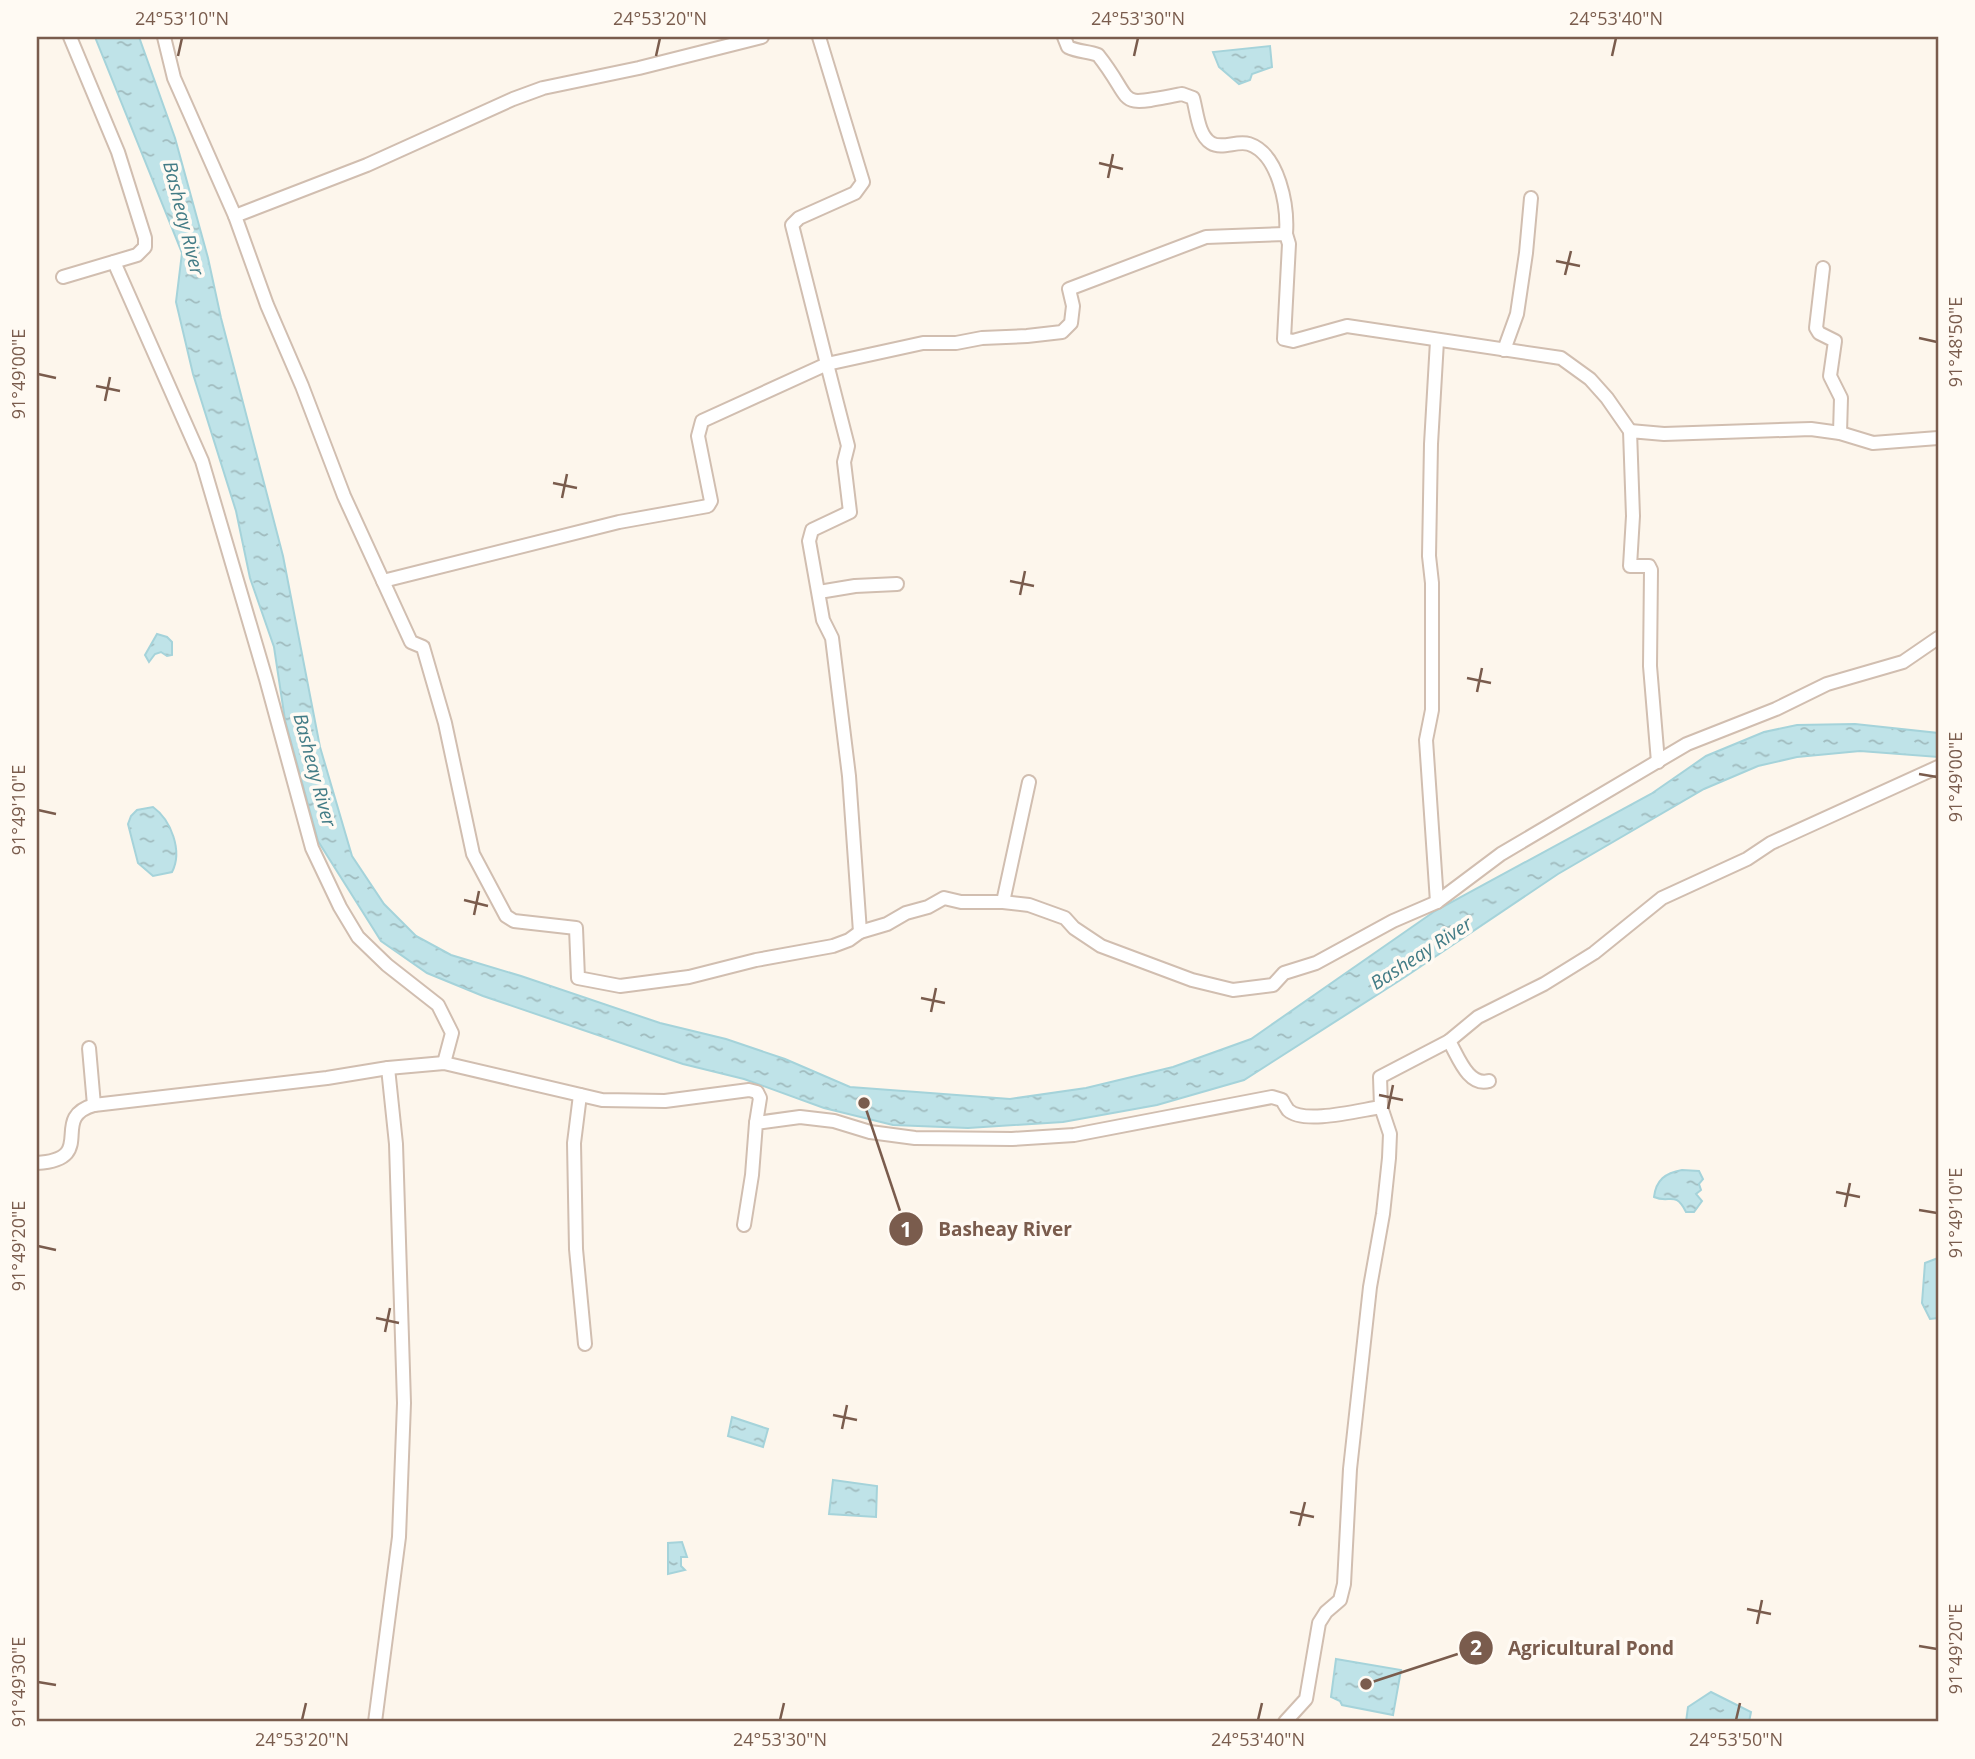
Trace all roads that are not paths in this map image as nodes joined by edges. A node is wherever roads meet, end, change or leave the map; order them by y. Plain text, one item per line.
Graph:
1 (70, 37) edge
2 (164, 37) edge
3 (762, 37) edge
4 (819, 37) edge
5 (1064, 37) edge
6 (1531, 198) dead end
7 (235, 215) junction
8 (1286, 234) junction
9 (114, 262) junction
10 (1823, 268) dead end
11 (63, 277) dead end
12 (1437, 341) junction
13 (1504, 351) junction
14 (827, 364) junction
15 (1630, 431) junction
16 (1840, 433) junction
17 (1938, 438) edge
18 (383, 581) junction
19 (897, 584) dead end
20 (819, 592) junction
21 (1938, 638) edge
22 (1658, 762) junction
23 (1938, 767) edge
24 (1029, 782) dead end
25 (1003, 902) junction
26 (1437, 902) junction
27 (860, 932) junction
28 (1449, 1041) junction
29 (89, 1048) dead end
30 (444, 1063) junction
31 (388, 1068) junction
32 (1489, 1081) dead end
33 (580, 1095) junction
34 (94, 1105) junction
35 (1381, 1107) junction
36 (756, 1123) junction
37 (37, 1163) edge
38 (744, 1225) dead end
39 (584, 1344) dead end
40 (375, 1722) edge
41 (1285, 1722) edge

1 - 9 street
2 - 7 street
3 - 7 street
4 - 14 street
5 - 8 street
6 - 13 street
7 - 18 street
8 - 12 street
8 - 14 street
9 - 11 street
9 - 30 street
10 - 16 street
12 - 13 street
12 - 26 street
13 - 15 street
14 - 18 street
14 - 20 street
15 - 16 street
15 - 22 street
16 - 17 street
18 - 27 street
19 - 20 street
20 - 27 street
21 - 22 street
22 - 26 street
23 - 28 street
24 - 25 street
25 - 26 street
25 - 27 street
28 - 32 street
28 - 35 street
29 - 34 street
30 - 31 street
30 - 33 street
31 - 34 street
31 - 40 street
33 - 36 street
33 - 39 street
34 - 37 street
35 - 36 street
35 - 41 street
36 - 38 street

